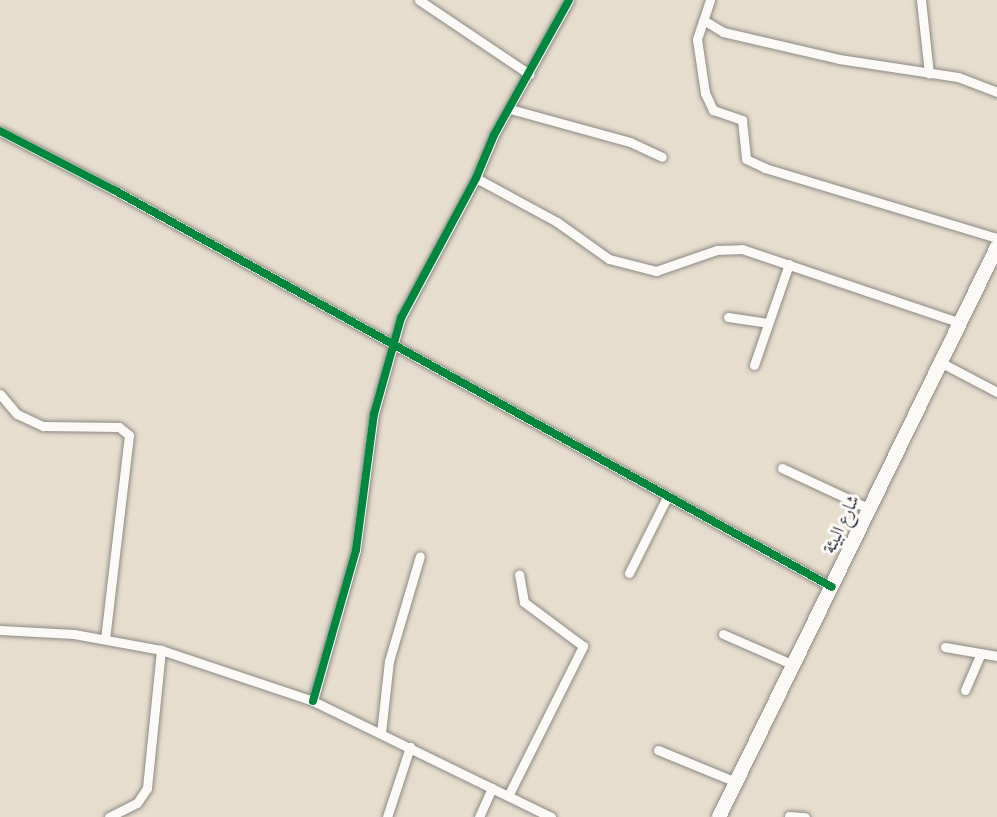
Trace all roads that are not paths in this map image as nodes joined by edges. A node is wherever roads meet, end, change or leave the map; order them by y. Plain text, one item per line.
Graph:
1 (418, 0) edge
2 (569, 0) edge
3 (710, 0) edge
4 (921, 0) edge
5 (705, 21) junction
6 (529, 74) junction
7 (929, 74) junction
8 (997, 92) edge
9 (510, 109) junction
10 (0, 131) edge
11 (662, 157) dead end
12 (476, 178) junction
13 (997, 238) edge
14 (997, 247) edge
15 (789, 264) junction
16 (728, 317) dead end
17 (768, 323) junction
18 (961, 323) junction
19 (392, 343) junction
20 (942, 363) junction
21 (754, 365) dead end
22 (997, 392) edge
23 (0, 394) edge
24 (783, 468) dead end
25 (667, 497) junction
26 (870, 510) junction
27 (420, 556) dead end
28 (629, 573) dead end
29 (519, 574) dead end
30 (832, 587) junction
31 (0, 630) edge
32 (723, 634) dead end
33 (105, 638) junction
34 (945, 647) dead end
35 (162, 650) junction
36 (981, 653) junction
37 (997, 656) edge
38 (794, 666) junction
39 (965, 690) dead end
40 (313, 702) junction
41 (381, 733) junction
42 (411, 747) junction
43 (658, 750) dead end
44 (736, 783) junction
45 (492, 788) junction
46 (508, 796) junction
47 (789, 816) edge
48 (109, 817) edge
49 (387, 817) edge
50 (479, 817) edge
51 (551, 817) edge
52 (719, 817) edge
53 (805, 817) edge

1 - 6 street
2 - 6 street
3 - 5 street
4 - 7 street
5 - 7 street
5 - 13 street
6 - 9 street
7 - 8 street
9 - 11 street
9 - 12 street
10 - 19 street
12 - 15 street
12 - 19 street
14 - 18 street, شارع البيئة
15 - 17 street
15 - 18 street
16 - 17 street
17 - 21 street
18 - 20 street, شارع البيئة
19 - 25 street
19 - 40 street
20 - 22 street
20 - 26 street, شارع البيئة
23 - 33 street
24 - 26 street
25 - 28 street
25 - 30 street
26 - 30 street, شارع البيئة
27 - 41 street
29 - 46 street
30 - 38 street, شارع البيئة
31 - 33 street
32 - 38 street
33 - 35 street
34 - 36 street
35 - 40 street
35 - 48 street
36 - 37 street
36 - 39 street
38 - 44 street, شارع البيئة
40 - 41 street
41 - 42 street
42 - 45 street
42 - 49 street
43 - 44 street
44 - 52 street, شارع البيئة
45 - 46 street
45 - 50 street
46 - 51 street
47 - 53 street

